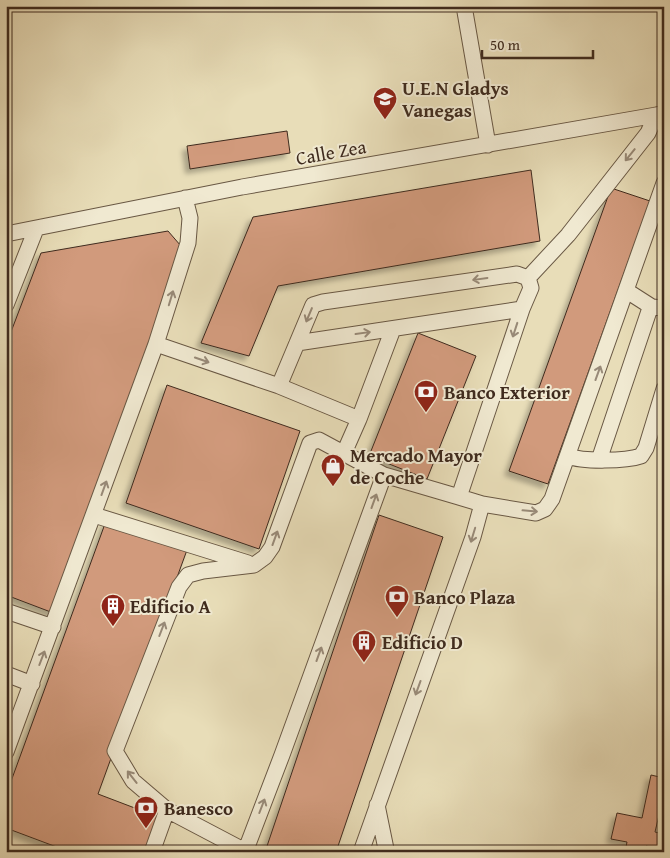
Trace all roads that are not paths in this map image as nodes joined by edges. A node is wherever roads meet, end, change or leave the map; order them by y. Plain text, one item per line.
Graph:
1 (464, 6) edge
2 (660, 114) edge
3 (488, 145) junction
4 (664, 183) edge
5 (185, 198) junction
6 (36, 229) junction
7 (6, 234) edge
8 (528, 278) junction
9 (627, 291) junction
10 (6, 305) edge
11 (658, 308) edge
12 (522, 309) junction
13 (393, 329) junction
14 (297, 343) junction
15 (156, 344) junction
16 (279, 386) junction
17 (664, 389) edge
18 (359, 419) junction
19 (344, 454) junction
20 (568, 456) junction
21 (599, 460) junction
22 (384, 475) junction
23 (459, 497) junction
24 (482, 504) junction
25 (94, 515) junction
26 (254, 565) junction
27 (6, 611) edge
28 (54, 627) junction
29 (6, 674) edge
30 (32, 684) junction
31 (6, 752) edge
32 (376, 804) junction
33 (168, 810) junction
34 (152, 852) edge
35 (245, 852) edge
36 (360, 852) edge
37 (386, 852) edge

1 - 3 street
2 - 3 street, Calle Zea
2 -> 8 street
3 - 5 street, Calle Zea
4 - 9 street
5 - 6 street, Calle Zea
15 -> 5 street
6 - 7 street, Calle Zea
6 - 10 street
8 - 12 street
8 -> 14 street
9 - 11 street
20 -> 9 street
11 - 21 street
12 - 13 street
12 -> 23 street
14 -> 13 street
13 - 18 street
14 - 16 street
15 -> 16 street
25 -> 15 street
16 - 18 street
17 - 21 street
18 - 19 street
19 - 22 street
26 -> 19 street
20 - 21 street
24 -> 20 street
22 - 23 street
35 -> 22 street
23 - 24 street
24 -> 32 street
25 - 26 street
25 - 28 street
33 -> 26 street
27 - 28 street
30 -> 28 street
29 - 30 street
30 - 31 street
32 - 36 street
32 - 37 street
33 - 34 street
33 - 35 street

